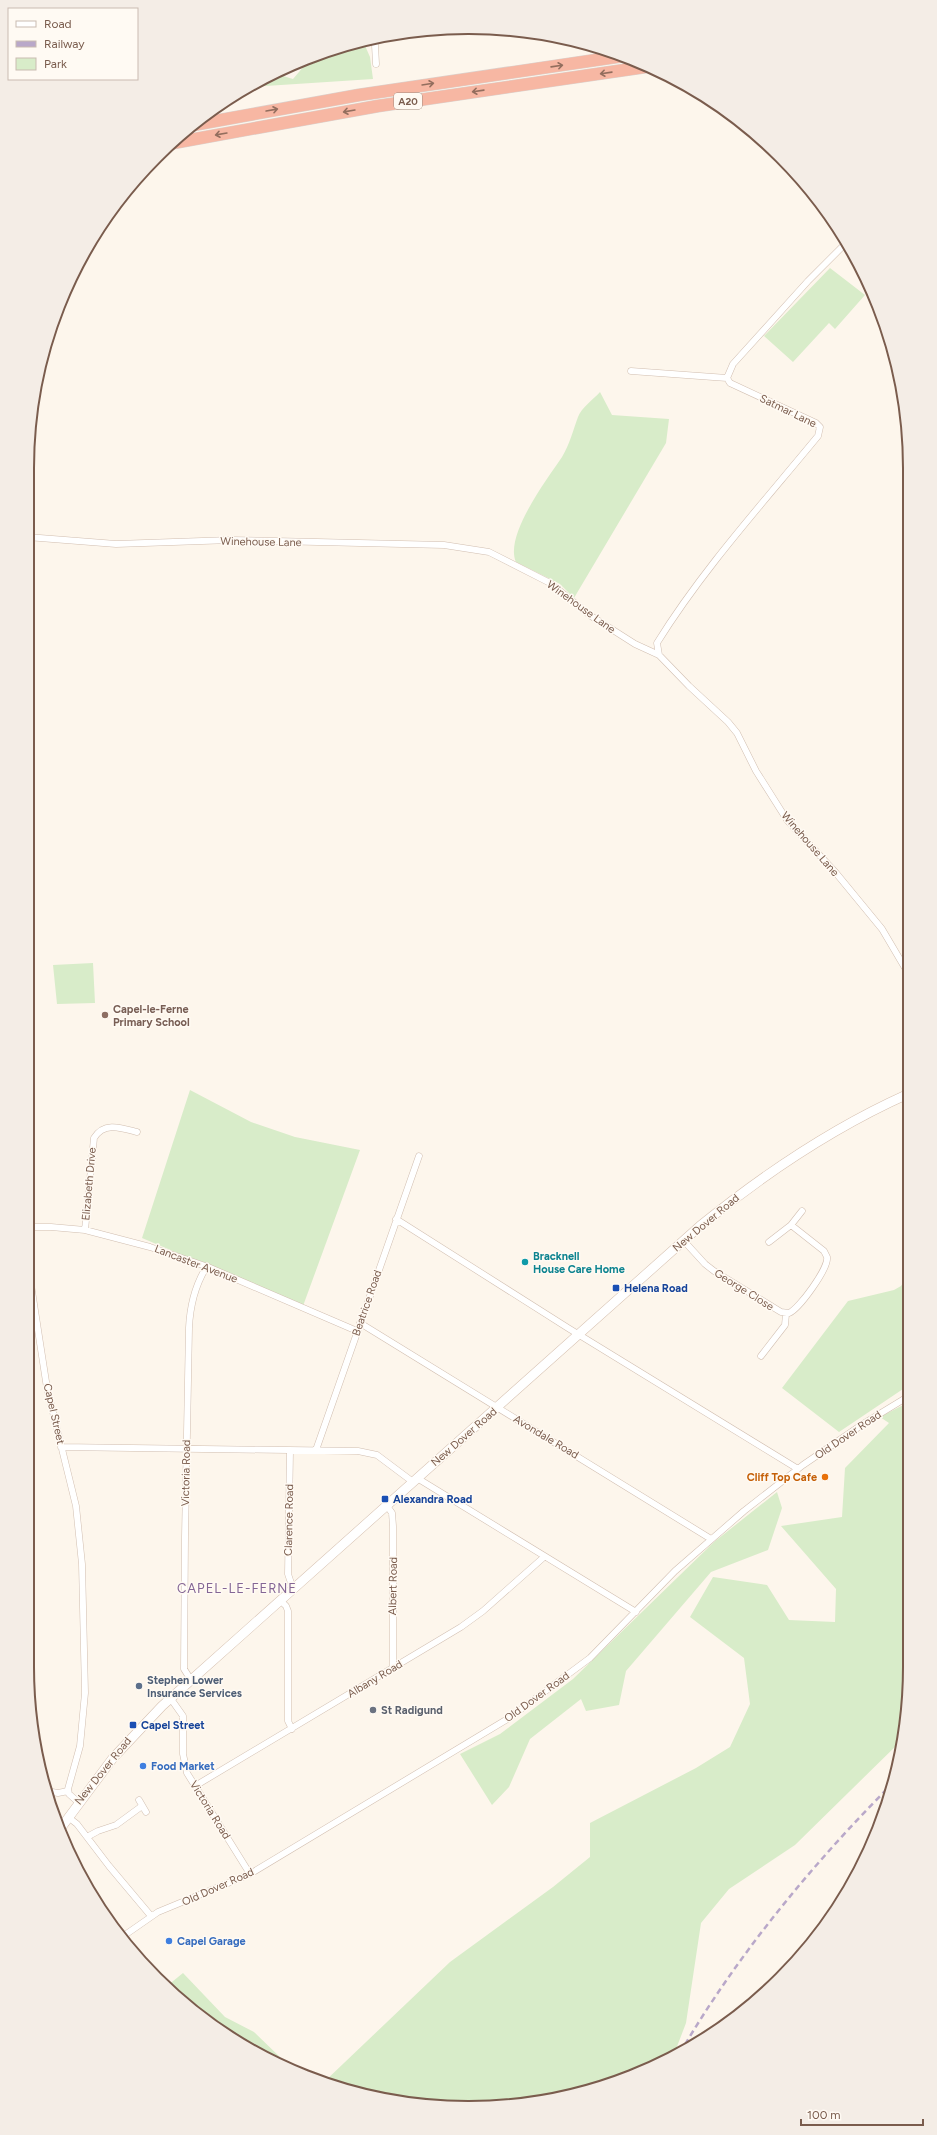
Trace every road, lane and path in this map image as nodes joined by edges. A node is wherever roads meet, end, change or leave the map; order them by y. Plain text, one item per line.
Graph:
1 (375, 44) edge
2 (610, 58) edge
3 (376, 64) dead end
4 (637, 68) edge
5 (206, 123) edge
6 (183, 141) edge
7 (842, 247) edge
8 (630, 371) dead end
9 (727, 378) junction
10 (34, 538) edge
11 (659, 655) junction
12 (903, 964) edge
13 (903, 1097) edge
14 (137, 1132) dead end
15 (419, 1156) dead end
16 (802, 1211) dead end
17 (396, 1219) junction
18 (791, 1225) junction
19 (34, 1227) edge
20 (85, 1230) junction
21 (684, 1241) junction
22 (769, 1242) dead end
23 (207, 1266) junction
24 (34, 1304) edge
25 (786, 1314) junction
26 (360, 1323) junction
27 (357, 1331) junction
28 (578, 1334) junction
29 (761, 1356) dead end
30 (903, 1400) edge
31 (498, 1407) junction
32 (61, 1446) junction
33 (186, 1449) junction
34 (316, 1450) junction
35 (290, 1451) junction
36 (798, 1469) junction
37 (415, 1480) junction
38 (387, 1506) junction
39 (711, 1539) junction
40 (544, 1557) junction
41 (296, 1587) junction
42 (280, 1600) junction
43 (636, 1612) junction
44 (393, 1668) junction
45 (191, 1680) junction
46 (170, 1699) junction
47 (292, 1729) junction
48 (195, 1786) junction
49 (68, 1791) junction
50 (53, 1792) edge
51 (78, 1802) junction
52 (142, 1806) dead end
53 (68, 1817) junction
54 (64, 1824) edge
55 (87, 1837) junction
56 (250, 1874) junction
57 (150, 1916) junction
58 (126, 1934) edge

1 - 3 street
5 -> 2 highway, A20
4 -> 6 highway, A20
7 - 9 street
8 - 9 street
9 - 11 street, Satmar Lane
10 - 11 street, Winehouse Lane
11 - 12 street, Winehouse Lane
13 - 21 main road, New Dover Road
14 - 20 street, Elizabeth Drive
15 - 17 street, Beatrice Road
16 - 18 street
17 - 26 street, Beatrice Road
17 - 28 street
18 - 22 street
18 - 25 street, George Close
19 - 20 street, Lancaster Avenue
20 - 23 street, Lancaster Avenue
21 - 25 street, George Close
21 - 28 main road, New Dover Road
23 - 27 street, Lancaster Avenue
23 - 33 street, Victoria Road
24 - 32 street, Capel Street
25 - 29 street
26 - 27 street, Beatrice Road
26 - 31 street, Avondale Road
27 - 34 street, Beatrice Road
28 - 31 main road, New Dover Road
28 - 36 street
30 - 36 street, Old Dover Road
31 - 37 main road, New Dover Road
31 - 39 street, Avondale Road
32 - 33 street
32 - 49 street, Capel Street
33 - 35 street
33 - 45 street, Victoria Road
34 - 35 street
34 - 37 street
35 - 41 street, Clarence Road
36 - 39 street, Old Dover Road
37 - 38 main road, New Dover Road
37 - 40 street
38 - 41 main road, New Dover Road
38 - 44 street, Albert Road
39 - 43 street, Old Dover Road
40 - 43 street
40 - 44 street, Albany Road
41 - 42 main road, New Dover Road
42 - 45 main road, New Dover Road
42 - 47 street
43 - 56 street, Old Dover Road
44 - 47 street, Albany Road
45 - 46 main road, New Dover Road
46 - 48 street, Victoria Road
46 - 51 main road, New Dover Road
47 - 48 street, Albany Road
48 - 56 street, Victoria Road
49 - 50 street
49 - 51 street
51 - 53 main road, New Dover Road
52 - 55 street
53 - 54 main road, New Dover Road
53 - 55 street
55 - 57 street
56 - 57 street, Old Dover Road
57 - 58 street, Old Dover Road

